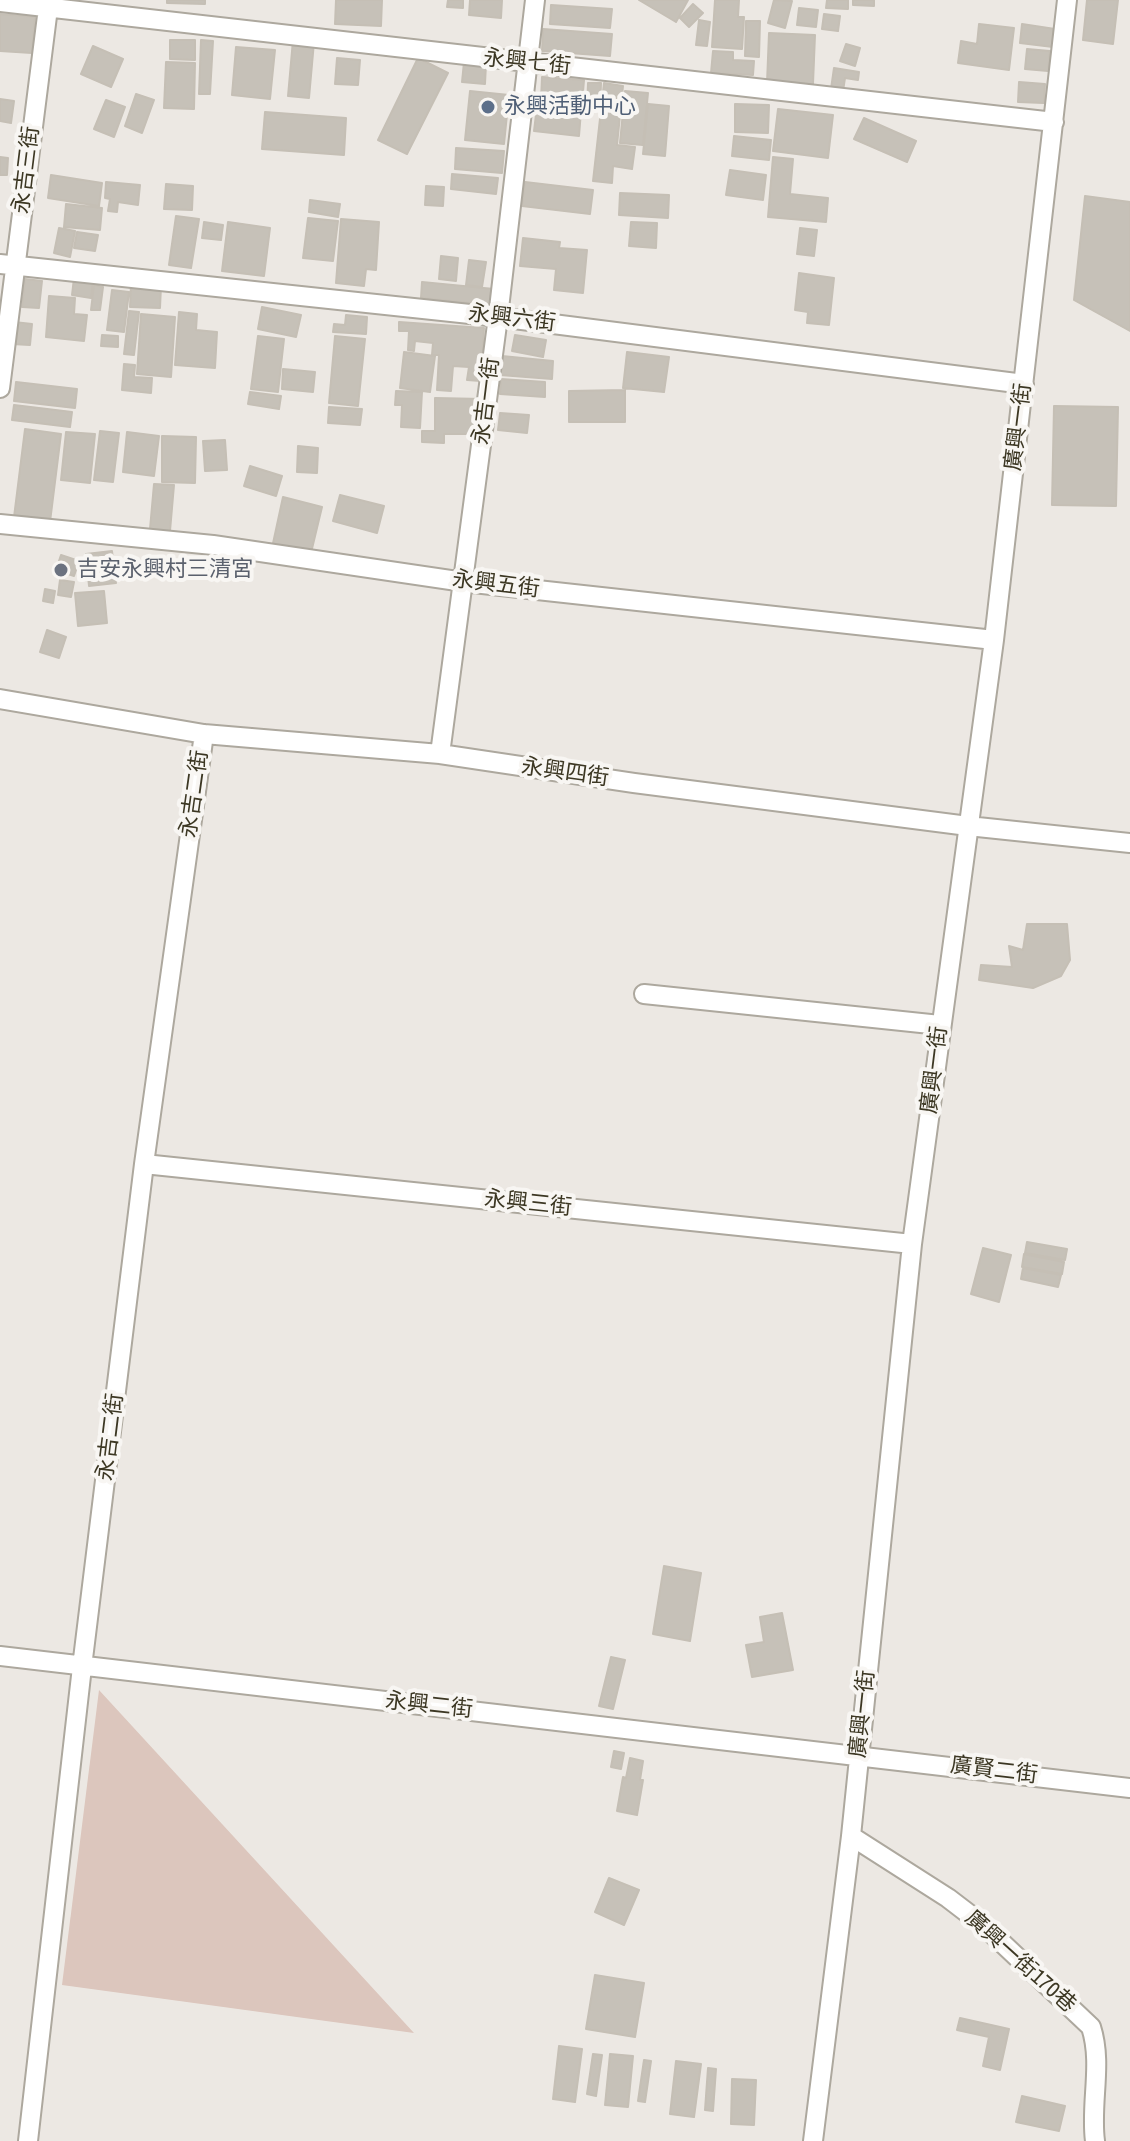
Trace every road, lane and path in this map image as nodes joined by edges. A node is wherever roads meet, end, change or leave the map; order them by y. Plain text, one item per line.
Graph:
1 (535, 0) edge
2 (1067, 0) edge
3 (0, 2) edge
4 (48, 4) edge
5 (527, 63) junction
6 (1054, 122) junction
7 (8, 265) edge
8 (498, 317) junction
9 (1024, 384) junction
10 (0, 388) edge
11 (0, 524) edge
12 (464, 582) junction
13 (994, 640) junction
14 (0, 699) edge
15 (204, 734) junction
16 (440, 754) junction
17 (968, 826) junction
18 (1130, 843) edge
19 (644, 994) dead end
20 (940, 1025) junction
21 (144, 1164) junction
22 (912, 1244) junction
23 (0, 1656) edge
24 (82, 1667) junction
25 (859, 1755) junction
26 (1130, 1788) edge
27 (851, 1836) junction
28 (28, 2141) edge
29 (813, 2141) edge
30 (1095, 2141) edge

1 - 5 street, 永吉一街
2 - 6 street, 廣興一街
3 - 4 street, 永興七街
4 - 5 street, 永興七街
4 - 7 street, 永吉三街
5 - 6 street, 永興七街
5 - 8 street, 永吉一街
6 - 9 street, 廣興一街
7 - 8 street, 永興六街
7 - 10 street, 永吉三街
8 - 9 street, 永興六街
8 - 12 street, 永吉一街
9 - 13 street, 廣興一街
11 - 12 street, 永興五街
12 - 13 street, 永興五街
12 - 16 street, 永吉一街
13 - 17 street, 廣興一街
14 - 15 street, 永興四街
15 - 16 street, 永興四街
15 - 21 street, 永吉二街
16 - 17 street, 永興四街
17 - 18 street, 永興四街
17 - 20 street, 廣興一街
19 - 20 street
20 - 22 street, 廣興一街
21 - 22 street, 永興三街
21 - 24 street, 永吉二街
22 - 25 street, 廣興一街
23 - 24 street, 永興二街
24 - 25 street, 永興二街
24 - 28 street, 永吉二街
25 - 26 street, 廣賢二街
25 - 27 street, 廣興一街
27 - 29 street, 廣興一街
27 - 30 street, 廣興一街170巷

